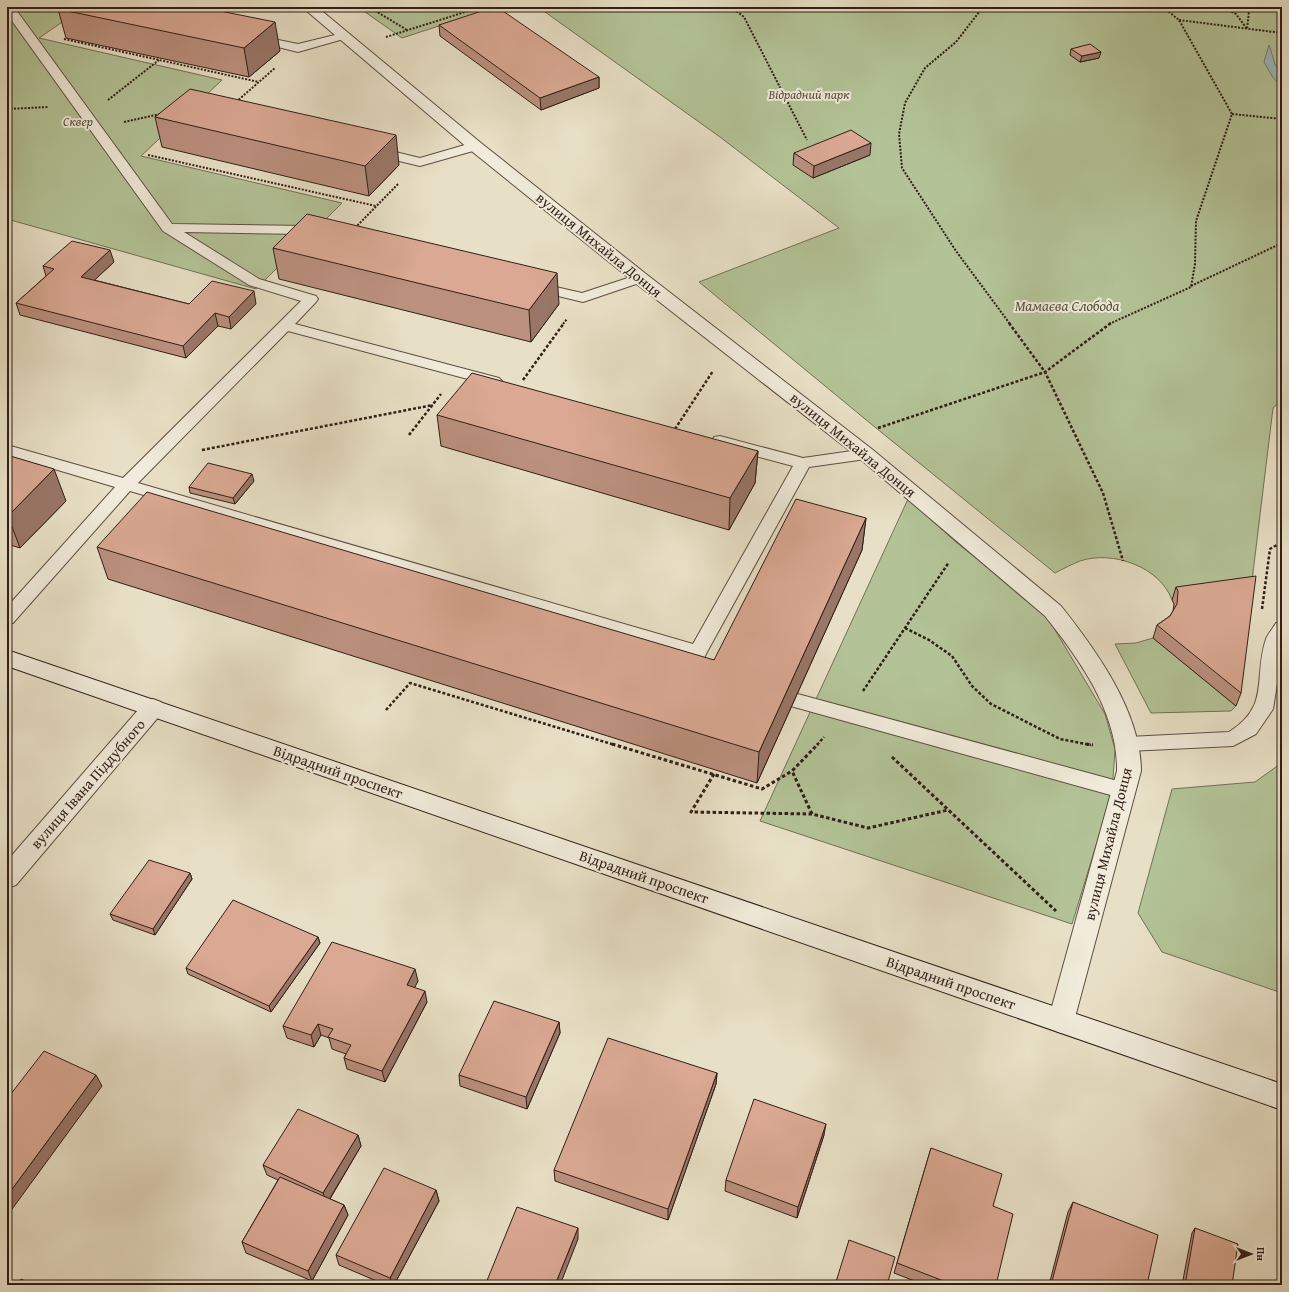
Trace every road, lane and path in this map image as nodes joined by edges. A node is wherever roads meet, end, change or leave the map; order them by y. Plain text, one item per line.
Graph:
1 (8, 7) edge
2 (309, 7) edge
3 (369, 7) edge
4 (481, 7) edge
5 (731, 7) edge
6 (983, 7) edge
7 (1163, 7) edge
8 (1222, 7) edge
9 (1254, 7) edge
10 (1179, 20) junction
11 (1247, 28) junction
12 (408, 30) junction
13 (1282, 33) edge
14 (245, 36) edge
15 (350, 41) junction
16 (34, 44) junction
17 (298, 48) junction
18 (160, 60) junction
19 (259, 82) junction
20 (233, 105) edge
21 (7, 109) edge
22 (84, 111) junction
23 (162, 114) edge
24 (1232, 114) junction
25 (1282, 119) edge
26 (95, 128) junction
27 (807, 140) dead end
28 (108, 146) junction
29 (475, 146) junction
30 (359, 147) edge
31 (420, 162) junction
32 (376, 206) junction
33 (168, 228) junction
34 (344, 238) joint
35 (1282, 243) edge
36 (640, 278) junction
37 (521, 282) edge
38 (1191, 287) junction
39 (583, 298) junction
40 (286, 326) junction
41 (713, 370) dead end
42 (459, 372) junction
43 (1045, 372) junction
44 (517, 387) joint
45 (433, 405) junction
46 (876, 428) dead end
47 (675, 429) joint
48 (409, 435) dead end
49 (7, 450) edge
50 (199, 451) dead end
51 (866, 454) junction
52 (803, 463) junction
53 (126, 485) junction
54 (1282, 542) edge
55 (1123, 561) dead end
56 (1261, 611) dead end
57 (7, 618) edge
58 (905, 628) dead end
59 (1282, 628) edge
60 (698, 652) junction
61 (7, 658) edge
62 (712, 675) edge
63 (794, 700) edge
64 (154, 708) junction
65 (386, 710) dead end
66 (847, 714) junction
67 (1128, 744) junction
68 (1096, 745) dead end
69 (792, 770) junction
70 (714, 774) junction
71 (1125, 791) junction
72 (949, 810) dead end
73 (812, 814) junction
74 (7, 878) edge
75 (1061, 1020) junction
76 (1282, 1097) edge

1 - 16 lane
2 - 15 street, вулиця Михайла Донця
3 - 12 path
4 - 12 path
5 - 27 path
6 - 43 path
7 - 10 path
8 - 11 path
9 - 11 path
10 - 11 path
10 - 24 path
11 - 13 path
12 - 15 path
14 - 17 lane
15 - 17 lane
15 - 29 street, вулиця Михайла Донця
16 - 18 path
16 - 22 lane
17 - 19 path
18 - 19 path
18 - 22 path
19 - 20 path
21 - 22 path
22 - 26 lane
23 - 26 path
24 - 25 path
24 - 38 path
26 - 28 lane
28 - 32 path
28 - 33 lane
29 - 31 lane
29 - 36 street, вулиця Михайла Донця
30 - 31 lane
31 - 32 path
32 - 34 path
33 - 34 lane
33 - 40 lane
35 - 38 path
36 - 39 lane
36 - 51 street, вулиця Михайла Донця
37 - 39 lane
38 - 43 path
39 - 44 path
40 - 42 lane
40 - 53 lane
41 - 47 path
42 - 44 lane
42 - 45 path
43 - 46 path
43 - 55 path
45 - 48 path
45 - 50 path
47 - 52 lane
49 - 53 lane
51 - 52 lane
51 - 67 street, вулиця Михайла Донця
52 - 60 lane
53 - 57 lane
53 - 60 lane
54 - 56 path
58 - 68 path
59 - 67 lane
60 - 62 lane
61 - 64 street, Відрадний проспект
63 - 66 lane
64 - 74 street, вулиця Івана Піддубного
64 - 75 street, Відрадний проспект
65 - 70 path
66 - 69 path
66 - 71 lane
67 - 71 street, вулиця Михайла Донця
69 - 70 path
69 - 73 path
70 - 73 path
71 - 75 street, вулиця Михайла Донця
72 - 73 path
75 - 76 street, Відрадний проспект

